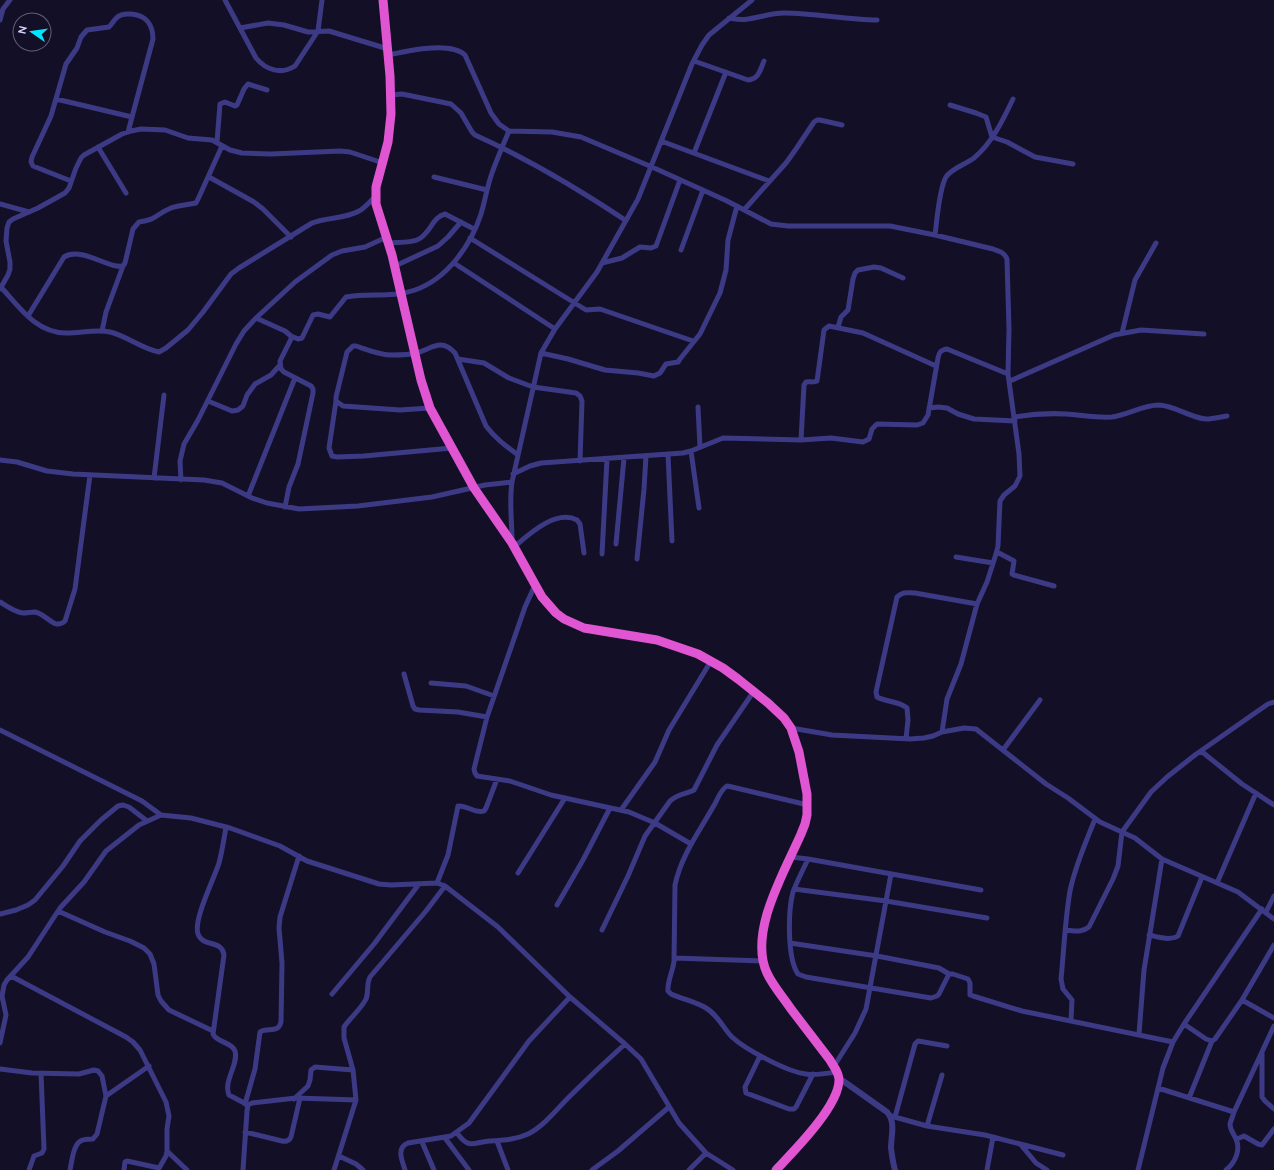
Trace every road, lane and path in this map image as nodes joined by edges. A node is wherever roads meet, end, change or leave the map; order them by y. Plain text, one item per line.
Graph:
1 (10, 0) edge
2 (225, 0) edge
3 (322, 0) edge
4 (383, 0) edge
5 (752, 0) edge
6 (729, 18) junction
7 (0, 20) edge
8 (877, 20) dead end
9 (240, 28) junction
10 (318, 32) junction
11 (388, 52) junction
12 (694, 61) junction
13 (764, 61) dead end
14 (726, 72) junction
15 (267, 90) dead end
16 (391, 95) junction
17 (1013, 99) dead end
18 (56, 100) junction
19 (950, 105) dead end
20 (132, 117) junction
21 (842, 125) dead end
22 (508, 131) junction
23 (128, 132) junction
24 (992, 137) junction
25 (661, 141) junction
26 (217, 142) junction
27 (222, 146) junction
28 (98, 147) junction
29 (503, 148) junction
30 (694, 153) junction
31 (382, 163) junction
32 (1073, 164) dead end
33 (652, 167) junction
34 (209, 177) junction
35 (434, 177) dead end
36 (680, 180) junction
37 (72, 181) junction
38 (769, 181) junction
39 (486, 190) junction
40 (703, 190) junction
41 (126, 193) dead end
42 (376, 196) junction
43 (0, 204) edge
44 (737, 206) junction
45 (744, 210) junction
46 (30, 212) junction
47 (626, 220) junction
48 (461, 222) junction
49 (474, 229) junction
50 (935, 235) junction
51 (291, 237) junction
52 (470, 238) junction
53 (388, 240) junction
54 (1156, 243) dead end
55 (0, 245) edge
56 (7, 248) junction
57 (681, 250) dead end
58 (602, 262) junction
59 (454, 263) junction
60 (123, 266) junction
61 (395, 266) junction
62 (903, 278) dead end
63 (0, 288) edge
64 (401, 294) junction
65 (575, 303) junction
66 (28, 316) junction
67 (256, 318) junction
68 (838, 327) junction
69 (555, 329) junction
70 (102, 331) junction
71 (1122, 333) junction
72 (1204, 334) dead end
73 (291, 336) junction
74 (693, 342) junction
75 (541, 353) junction
76 (415, 354) junction
77 (458, 359) junction
78 (280, 365) junction
79 (936, 366) junction
80 (1008, 374) junction
81 (295, 378) junction
82 (1010, 381) junction
83 (533, 387) junction
84 (164, 395) dead end
85 (208, 401) junction
86 (336, 402) junction
87 (698, 407) dead end
88 (430, 408) junction
89 (929, 408) junction
90 (1227, 416) dead end
91 (1015, 419) junction
92 (801, 440) junction
93 (700, 447) junction
94 (452, 448) junction
95 (691, 451) junction
96 (668, 454) junction
97 (518, 455) junction
98 (646, 456) junction
99 (624, 458) junction
100 (607, 459) junction
101 (0, 460) edge
102 (580, 461) junction
103 (513, 474) junction
104 (90, 475) junction
105 (154, 478) junction
106 (181, 480) junction
107 (512, 482) junction
108 (474, 488) junction
109 (248, 496) junction
110 (285, 507) junction
111 (699, 508) dead end
112 (672, 541) dead end
113 (616, 544) dead end
114 (513, 545) junction
115 (997, 552) junction
116 (584, 553) dead end
117 (602, 554) dead end
118 (956, 557) dead end
119 (637, 559) dead end
120 (993, 563) junction
121 (535, 586) junction
122 (1054, 586) dead end
123 (0, 602) edge
124 (977, 604) junction
125 (711, 661) junction
126 (404, 674) dead end
127 (432, 683) dead end
128 (754, 691) junction
129 (494, 696) junction
130 (1040, 700) dead end
131 (1274, 702) edge
132 (487, 717) junction
133 (791, 728) junction
134 (0, 730) edge
135 (942, 732) junction
136 (906, 739) junction
137 (1003, 750) junction
138 (1201, 751) junction
139 (497, 779) junction
140 (1256, 793) junction
141 (565, 798) junction
142 (808, 805) junction
143 (1274, 805) edge
144 (610, 808) junction
145 (621, 810) junction
146 (161, 816) junction
147 (1095, 819) junction
148 (147, 822) junction
149 (654, 823) junction
150 (226, 827) junction
151 (1122, 832) junction
152 (690, 844) junction
153 (299, 856) junction
154 (791, 857) junction
155 (808, 859) junction
156 (1162, 859) junction
157 (518, 873) dead end
158 (891, 874) junction
159 (1202, 877) junction
160 (437, 883) junction
161 (1217, 883) junction
162 (419, 884) junction
163 (445, 886) junction
164 (794, 889) junction
165 (981, 890) dead end
166 (1274, 896) edge
167 (886, 901) junction
168 (557, 904) dead end
169 (58, 911) junction
170 (1264, 911) junction
171 (0, 914) edge
172 (987, 918) dead end
173 (1274, 918) edge
174 (602, 930) dead end
175 (1066, 930) junction
176 (1149, 935) junction
177 (790, 943) junction
178 (1274, 944) edge
179 (877, 956) junction
180 (674, 958) junction
181 (764, 961) junction
182 (949, 974) junction
183 (11, 976) junction
184 (2, 985) edge
185 (871, 988) junction
186 (332, 994) dead end
187 (570, 997) junction
188 (1242, 1000) junction
189 (1274, 1018) edge
190 (1071, 1020) junction
191 (1184, 1024) junction
192 (1274, 1026) edge
193 (212, 1031) junction
194 (1139, 1034) junction
195 (1212, 1041) junction
196 (1173, 1042) junction
197 (0, 1043) edge
198 (625, 1044) junction
199 (947, 1046) dead end
200 (1262, 1052) junction
201 (760, 1056) junction
202 (149, 1066) junction
203 (0, 1069) edge
204 (353, 1070) junction
205 (836, 1072) junction
206 (41, 1073) junction
207 (812, 1074) junction
208 (942, 1074) dead end
209 (1158, 1088) junction
210 (106, 1096) junction
211 (294, 1098) junction
212 (300, 1098) junction
213 (1189, 1098) junction
214 (356, 1100) junction
215 (247, 1105) junction
216 (670, 1107) junction
217 (1274, 1109) edge
218 (1234, 1112) junction
219 (893, 1117) junction
220 (927, 1126) junction
221 (1274, 1130) edge
222 (245, 1132) junction
223 (457, 1133) junction
224 (992, 1137) junction
225 (445, 1138) junction
226 (1237, 1139) junction
227 (496, 1141) junction
228 (422, 1142) junction
229 (1020, 1144) junction
230 (167, 1151) junction
231 (706, 1153) junction
232 (1063, 1155) dead end
233 (339, 1156) junction
234 (158, 1169) edge
235 (29, 1170) edge
236 (70, 1170) edge
237 (124, 1170) edge
238 (187, 1170) edge
239 (243, 1170) edge
240 (334, 1170) edge
241 (363, 1170) edge
242 (405, 1170) edge
243 (434, 1170) edge
244 (469, 1170) edge
245 (508, 1170) edge
246 (592, 1170) edge
247 (689, 1170) edge
248 (733, 1170) edge
249 (776, 1170) edge
250 (895, 1170) edge
251 (987, 1170) edge
252 (1046, 1170) edge
253 (1138, 1170) edge
254 (1226, 1170) edge

1 - 7 street
2 - 9 street
3 - 10 street
4 - 11 highway
5 - 6 street
6 - 8 street
6 - 12 street
9 - 10 street
9 - 10 street
10 - 11 street
11 - 16 highway
11 - 22 street
12 - 14 street
12 - 25 street
13 - 14 street
14 - 30 street
15 - 26 street
16 - 29 street
16 - 31 highway
17 - 24 street
18 - 20 street
18 - 20 street
18 - 37 street
19 - 24 street
20 - 23 street
21 - 38 street
22 - 29 street
22 - 33 street
23 - 26 street
23 - 28 street
24 - 32 street
24 - 50 street
25 - 30 street
25 - 33 street
26 - 27 street
27 - 31 street
27 - 34 street
28 - 37 street
28 - 41 street
29 - 39 street
29 - 47 street
30 - 38 street
31 - 42 highway
33 - 36 street
33 - 47 street
34 - 51 street
34 - 60 street
35 - 39 street
36 - 40 street
36 - 58 street
37 - 46 street
38 - 45 street
39 - 49 street
40 - 44 street
40 - 57 street
42 - 51 street
42 - 53 highway
43 - 46 street
44 - 45 street
44 - 74 street
45 - 50 street
46 - 56 street
47 - 58 street
48 - 49 street
48 - 53 street
48 - 61 street
49 - 52 street
50 - 80 street
51 - 70 street
52 - 59 street
52 - 65 street
53 - 61 highway
53 - 67 street
54 - 71 street
55 - 56 street
56 - 63 street
58 - 65 street
59 - 64 street
59 - 69 street
60 - 66 street
60 - 70 street
61 - 64 highway
62 - 68 street
63 - 66 street
64 - 73 street
64 - 76 highway
65 - 69 street
65 - 74 street
66 - 70 street
67 - 73 street
67 - 85 street
68 - 79 street
68 - 92 street
69 - 75 street
71 - 72 street
71 - 82 street
73 - 78 street
74 - 75 street
75 - 83 street
76 - 77 street
76 - 86 street
76 - 88 highway
77 - 83 street
77 - 97 street
78 - 81 street
78 - 85 street
79 - 80 street
79 - 89 street
80 - 82 street
81 - 109 street
81 - 110 street
82 - 91 street
83 - 97 street
83 - 102 street
84 - 105 street
85 - 106 street
86 - 88 street
86 - 94 street
87 - 93 street
88 - 94 highway
89 - 91 street
89 - 92 street
90 - 91 street
91 - 115 street
92 - 93 street
93 - 95 street
94 - 108 highway
95 - 96 street
95 - 111 street
96 - 98 street
96 - 112 street
97 - 103 street
98 - 99 street
98 - 119 street
99 - 100 street
99 - 113 street
100 - 102 street
100 - 117 street
101 - 104 street
102 - 103 street
103 - 107 street
104 - 105 street
104 - 123 street
105 - 106 street
106 - 109 street
107 - 108 street
107 - 114 street
108 - 110 street
108 - 114 highway
109 - 110 street
114 - 116 street
114 - 121 highway
115 - 120 street
115 - 122 street
118 - 120 street
120 - 124 street
121 - 125 highway
121 - 129 street
124 - 135 street
124 - 136 street
125 - 128 highway
125 - 145 street
126 - 132 street
127 - 129 street
128 - 133 highway
128 - 149 street
129 - 132 street
130 - 137 street
131 - 138 street
132 - 139 street
133 - 136 street
133 - 142 highway
134 - 146 street
135 - 136 street
135 - 137 street
137 - 147 street
138 - 140 street
138 - 151 street
139 - 141 street
139 - 160 street
140 - 143 street
140 - 161 street
141 - 144 street
141 - 157 street
142 - 152 street
142 - 154 highway
144 - 145 street
144 - 168 street
145 - 149 street
146 - 148 street
146 - 150 street
147 - 151 street
147 - 175 street
148 - 169 street
148 - 171 street
149 - 152 street
149 - 174 street
150 - 153 street
150 - 193 street
151 - 156 street
151 - 175 street
152 - 180 street
153 - 162 street
153 - 215 street
154 - 155 street
154 - 181 highway
155 - 158 street
155 - 164 street
156 - 159 street
156 - 176 street
158 - 165 street
158 - 167 street
159 - 161 street
159 - 176 street
160 - 162 street
160 - 163 street
161 - 170 street
162 - 186 street
163 - 187 street
163 - 204 street
164 - 167 street
164 - 177 street
166 - 170 street
167 - 172 street
167 - 179 street
169 - 183 street
169 - 193 street
170 - 173 street
170 - 191 street
175 - 190 street
176 - 194 street
177 - 179 street
177 - 185 street
178 - 188 street
179 - 182 street
179 - 185 street
180 - 181 street
180 - 201 street
181 - 205 highway
182 - 185 street
182 - 190 street
183 - 184 street
183 - 202 street
184 - 197 street
185 - 205 street
187 - 198 street
187 - 223 street
188 - 189 street
188 - 195 street
190 - 194 street
191 - 195 street
191 - 196 street
192 - 200 street
193 - 215 street
194 - 196 street
195 - 213 street
196 - 209 street
198 - 216 street
198 - 227 street
199 - 219 street
200 - 217 street
200 - 218 street
201 - 207 street
201 - 207 street
202 - 210 street
202 - 230 street
203 - 206 street
204 - 211 street
204 - 214 street
205 - 207 street
205 - 219 street
205 - 249 highway
206 - 210 street
206 - 235 street
208 - 220 street
209 - 213 street
209 - 253 street
210 - 236 street
211 - 212 street
211 - 215 street
212 - 214 street
212 - 222 street
213 - 218 street
214 - 233 street
215 - 222 street
216 - 231 street
216 - 246 street
218 - 226 street
219 - 220 street
219 - 250 street
220 - 224 street
221 - 226 street
222 - 239 street
223 - 225 street
223 - 227 street
224 - 229 street
224 - 251 street
225 - 228 street
225 - 244 street
226 - 254 street
227 - 245 street
228 - 242 street
228 - 243 street
229 - 232 street
229 - 252 street
230 - 234 street
230 - 238 street
231 - 247 street
231 - 248 street
233 - 240 street
233 - 241 street
234 - 237 street

